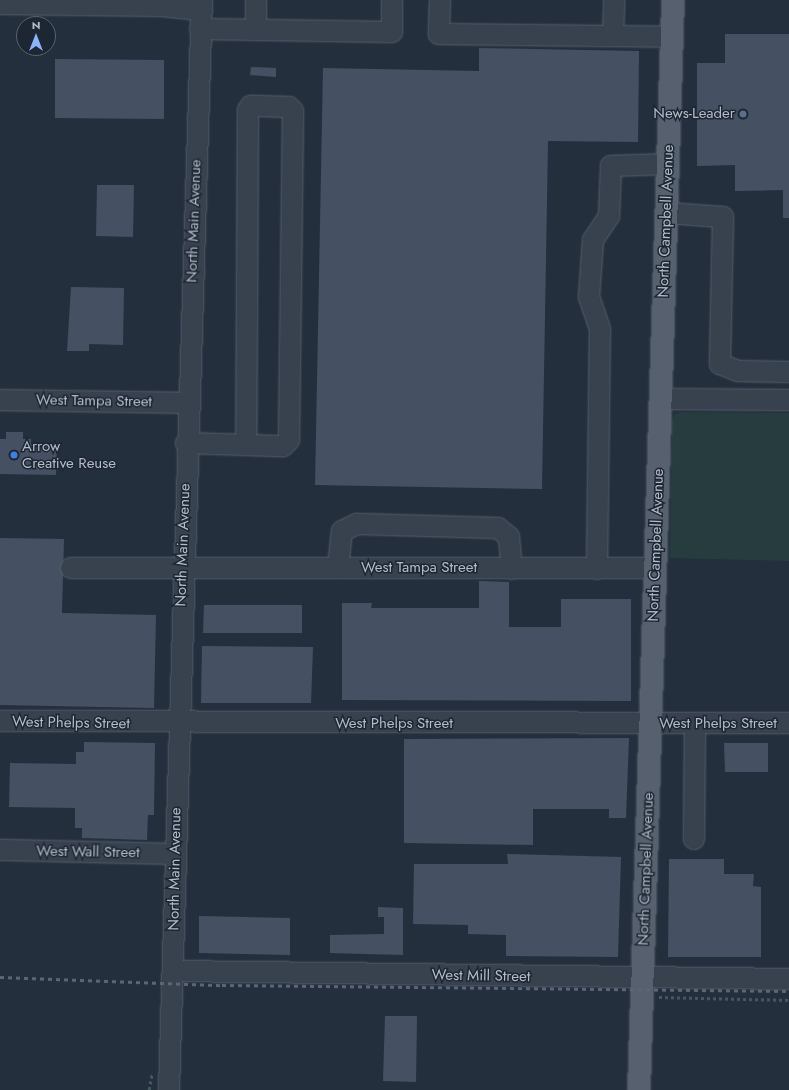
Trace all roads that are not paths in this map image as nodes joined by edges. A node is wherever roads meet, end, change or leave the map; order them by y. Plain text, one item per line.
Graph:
1 (256, 0) edge
2 (392, 0) edge
3 (440, 0) edge
4 (614, 0) edge
5 (673, 0) edge
6 (0, 4) edge
7 (201, 13) edge
8 (256, 30) junction
9 (613, 36) junction
10 (671, 37) junction
11 (668, 164) junction
12 (666, 213) junction
13 (789, 372) edge
14 (660, 399) junction
15 (0, 400) edge
16 (789, 400) edge
17 (187, 403) junction
18 (186, 443) junction
19 (246, 445) junction
20 (182, 567) junction
21 (71, 568) dead end
22 (338, 568) junction
23 (656, 568) junction
24 (512, 569) junction
25 (597, 569) junction
26 (0, 721) edge
27 (789, 723) edge
28 (179, 724) junction
29 (651, 724) junction
30 (695, 724) junction
31 (694, 839) dead end
32 (0, 850) edge
33 (176, 854) junction
34 (173, 971) junction
35 (642, 978) junction
36 (789, 979) edge
37 (169, 1090) edge
38 (638, 1090) edge

1 - 8 street
2 - 8 street
3 - 9 street
4 - 9 street
5 - 10 main road, North Campbell Avenue
6 - 7 street
7 - 8 street
7 - 17 street, North Main Avenue
9 - 10 street
10 - 11 main road, North Campbell Avenue
11 - 12 main road, North Campbell Avenue
11 - 25 street
12 - 13 street
12 - 14 main road, North Campbell Avenue
14 - 16 street
14 - 23 main road, North Campbell Avenue
15 - 17 street, West Tampa Street
17 - 18 street, North Main Avenue
18 - 19 street
18 - 20 street, North Main Avenue
19 - 19 street
20 - 21 street, West Tampa Street
20 - 22 street, West Tampa Street
20 - 28 street, North Main Avenue
22 - 24 street, West Tampa Street
22 - 24 street
23 - 25 street, West Tampa Street
23 - 29 main road, North Campbell Avenue
24 - 25 street, West Tampa Street
26 - 28 street, West Phelps Street
27 - 30 street, West Phelps Street
28 - 29 street, West Phelps Street
28 - 33 street, North Main Avenue
29 - 30 street, West Phelps Street
29 - 35 main road, North Campbell Avenue
30 - 31 street
32 - 33 street, West Wall Street
33 - 34 street, North Main Avenue
34 - 35 street, West Mill Street
34 - 37 street, North Main Avenue
35 - 36 street, West Mill Street
35 - 38 main road, North Campbell Avenue

